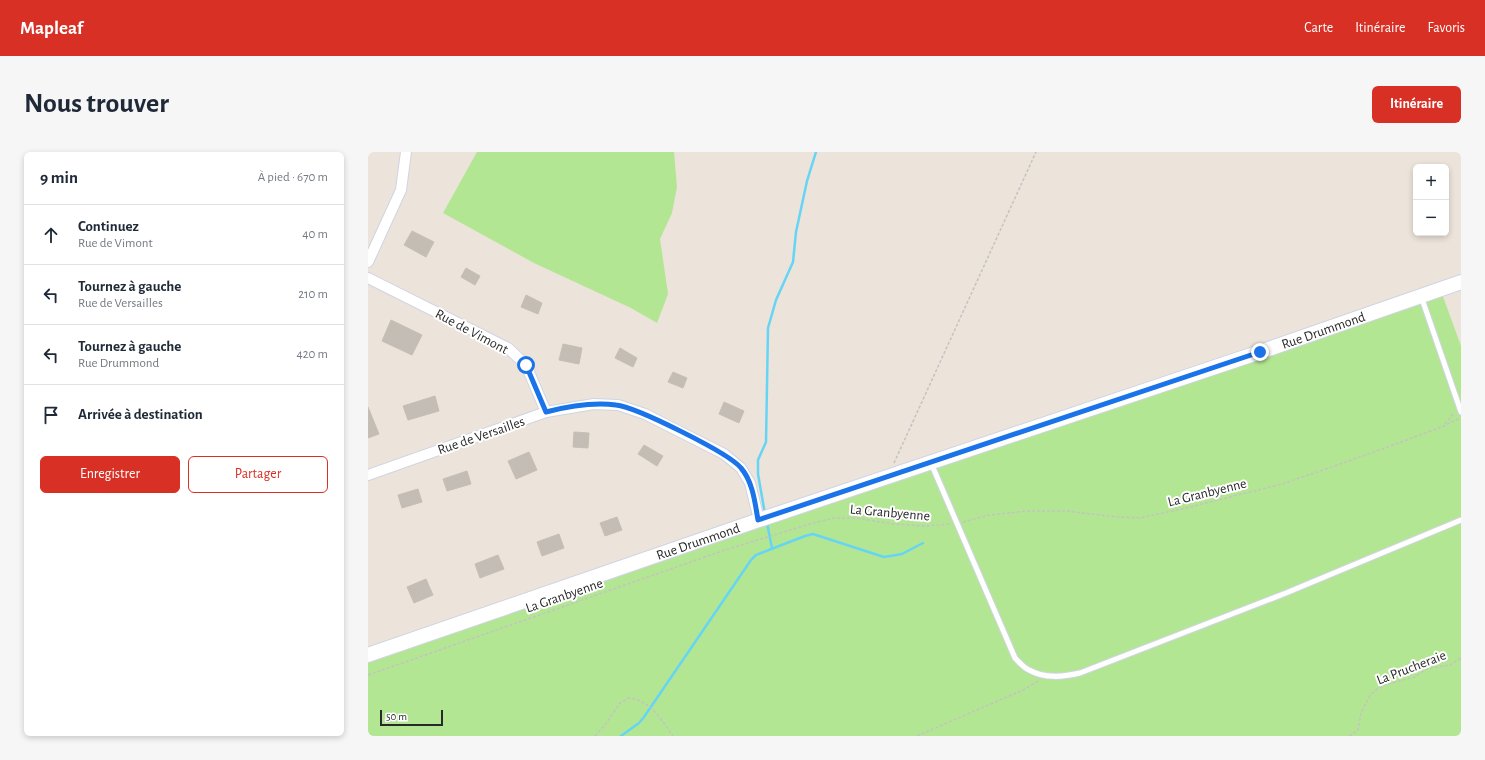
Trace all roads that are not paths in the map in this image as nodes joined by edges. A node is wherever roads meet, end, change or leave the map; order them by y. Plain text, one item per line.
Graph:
1 (406, 152) edge
2 (368, 262) edge
3 (368, 278) edge
4 (1461, 282) edge
5 (1420, 296) junction
6 (546, 412) junction
7 (1461, 412) edge
8 (930, 462) junction
9 (368, 474) edge
10 (758, 520) junction
11 (1461, 520) edge
12 (368, 655) edge

1 - 2 street
3 - 6 street, Rue de Vimont
4 - 5 street, Rue Drummond
5 - 7 lane
5 - 8 street, Rue Drummond
6 - 9 street, Rue de Versailles
6 - 10 street, Rue de Versailles
8 - 10 street, Rue Drummond
8 - 11 lane
10 - 12 street, Rue Drummond

